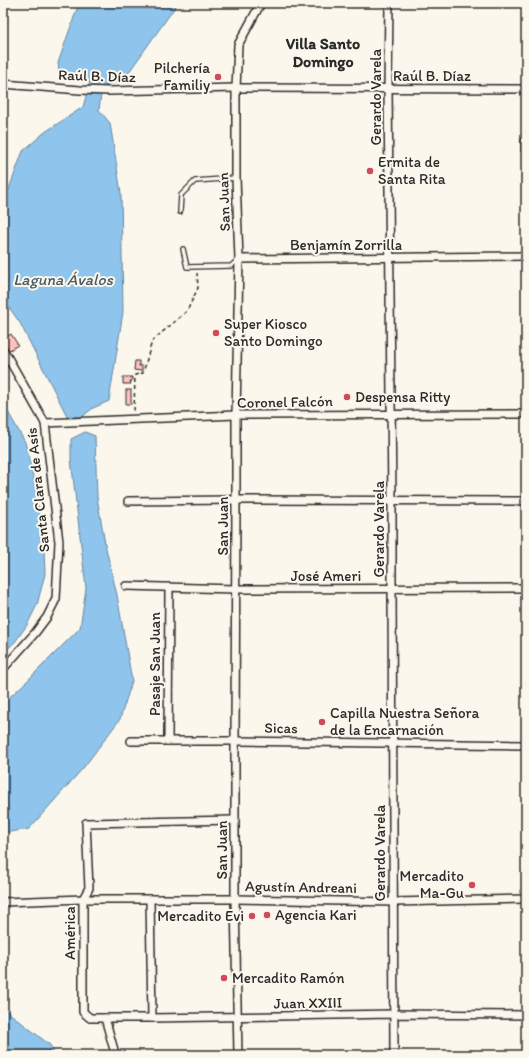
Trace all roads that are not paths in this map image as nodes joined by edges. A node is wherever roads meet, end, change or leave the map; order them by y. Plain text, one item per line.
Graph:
1 (4, 3) edge
2 (261, 3) edge
3 (389, 3) edge
4 (3, 6) edge
5 (3, 84) edge
6 (236, 88) junction
7 (388, 89) junction
8 (526, 89) edge
9 (236, 178) junction
10 (180, 212) dead end
11 (183, 249) dead end
12 (526, 256) edge
13 (390, 258) junction
14 (239, 259) junction
15 (3, 349) edge
16 (392, 414) junction
17 (526, 414) edge
18 (236, 415) junction
19 (45, 423) junction
20 (236, 500) junction
21 (392, 500) junction
22 (128, 501) dead end
23 (526, 501) edge
24 (126, 586) dead end
25 (169, 587) junction
26 (392, 588) junction
27 (526, 588) edge
28 (236, 589) junction
29 (3, 669) edge
30 (131, 741) dead end
31 (168, 741) junction
32 (235, 741) junction
33 (392, 743) junction
34 (526, 745) edge
35 (235, 820) junction
36 (83, 899) junction
37 (150, 899) junction
38 (236, 899) junction
39 (526, 899) edge
40 (3, 902) edge
41 (394, 902) junction
42 (394, 1014) junction
43 (526, 1014) edge
44 (237, 1017) junction
45 (90, 1018) joint
46 (105, 1018) junction
47 (152, 1018) junction
48 (114, 1055) edge
49 (238, 1055) edge
50 (394, 1055) edge

1 - 4 street
2 - 6 street, San Juan
3 - 7 street, Gerardo Varela
5 - 6 street, Raúl B. Díaz
6 - 7 street, Raúl B. Díaz
6 - 9 street, San Juan
7 - 8 street, Raúl B. Díaz
7 - 13 street, Gerardo Varela
9 - 10 lane
9 - 14 street, San Juan
11 - 14 lane, Benjamín Zorrilla
12 - 13 street, Benjamín Zorrilla
13 - 14 street, Benjamín Zorrilla
13 - 16 street, Gerardo Varela
14 - 18 street, San Juan
15 - 19 street, Santa Clara de Asís
16 - 17 street, Coronel Falcón
16 - 18 street, Coronel Falcón
16 - 21 street, Gerardo Varela
18 - 19 street, Coronel Falcón
18 - 20 street, San Juan
19 - 29 street, Santa Clara de Asís
20 - 21 street
20 - 22 street
20 - 28 street, San Juan
21 - 23 street
21 - 26 street, Gerardo Varela
24 - 25 street, José Ameri
25 - 28 street, José Ameri
25 - 31 street, Pasaje San Juan
26 - 27 street, José Ameri
26 - 28 street, José Ameri
26 - 33 street, Gerardo Varela
28 - 32 street, San Juan
30 - 31 street, Sicas
31 - 32 street, Sicas
32 - 33 street, Sicas
32 - 35 street, San Juan
33 - 34 street, Sicas
33 - 41 street, Gerardo Varela
35 - 36 street, América
35 - 38 street, San Juan
36 - 37 street, Agustín Andreani
36 - 40 street, Agustín Andreani
36 - 45 street, América
37 - 38 street, Agustín Andreani
37 - 47 street
38 - 41 street, Agustín Andreani
38 - 44 street, San Juan
39 - 41 street, Agustín Andreani
41 - 42 street, Gerardo Varela
42 - 43 street, Juan XXIII
42 - 44 street, Juan XXIII
42 - 50 street, Gerardo Varela
44 - 47 street, Juan XXIII
44 - 49 street, San Juan
45 - 46 street, Juan XXIII
46 - 47 street, Juan XXIII
46 - 48 street

